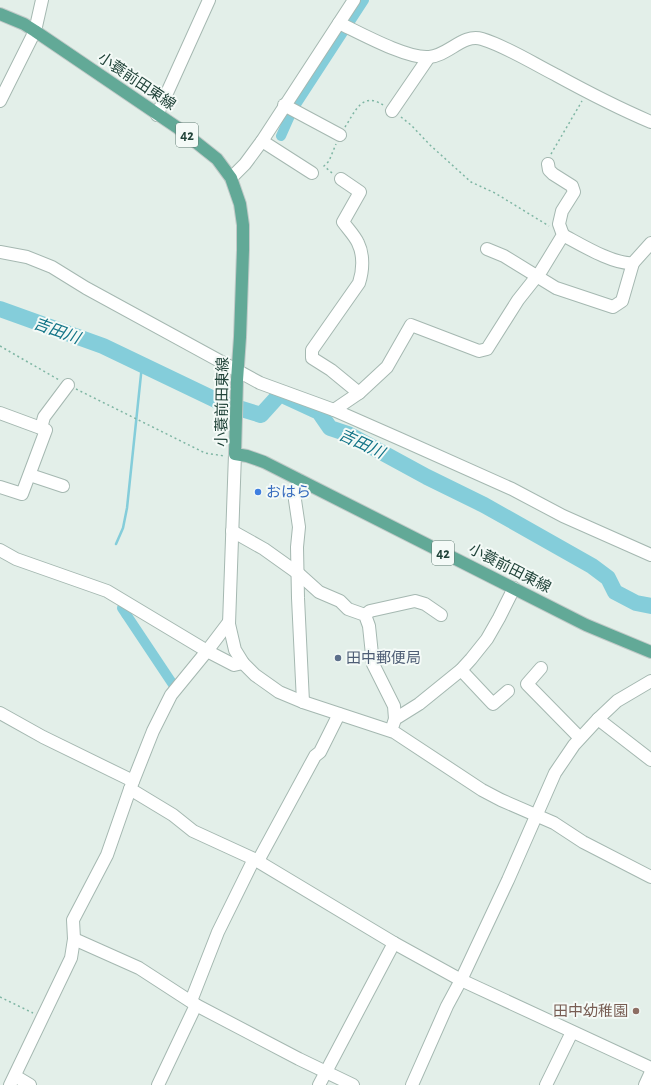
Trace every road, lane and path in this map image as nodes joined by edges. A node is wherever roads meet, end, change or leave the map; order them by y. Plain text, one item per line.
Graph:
1 (42, 0) edge
2 (209, 0) edge
3 (354, 0) edge
4 (0, 14) edge
5 (344, 25) junction
6 (35, 31) junction
7 (429, 57) junction
8 (587, 93) junction
9 (0, 101) edge
10 (290, 108) junction
11 (392, 111) junction
12 (157, 115) junction
13 (651, 122) edge
14 (340, 135) junction
15 (262, 141) junction
16 (548, 164) joint
17 (312, 173) dead end
18 (230, 178) junction
19 (340, 179) joint
20 (563, 235) junction
21 (651, 243) edge
22 (487, 249) dead end
23 (0, 252) edge
24 (633, 263) junction
25 (536, 277) junction
26 (0, 346) edge
27 (237, 375) junction
28 (68, 385) junction
29 (359, 393) junction
30 (334, 410) junction
31 (0, 413) edge
32 (41, 428) junction
33 (235, 456) junction
34 (30, 475) junction
35 (299, 480) junction
36 (63, 486) dead end
37 (0, 487) edge
38 (232, 531) junction
39 (0, 550) edge
40 (651, 555) edge
41 (299, 574) junction
42 (514, 588) junction
43 (365, 615) junction
44 (441, 615) dead end
45 (229, 622) junction
46 (207, 651) junction
47 (651, 652) edge
48 (243, 663) junction
49 (540, 668) dead end
50 (461, 670) junction
51 (651, 681) edge
52 (508, 691) dead end
53 (303, 702) junction
54 (0, 713) edge
55 (339, 714) junction
56 (598, 719) junction
57 (393, 725) junction
58 (580, 738) junction
59 (651, 760) edge
60 (131, 785) junction
61 (536, 815) junction
62 (256, 860) junction
63 (651, 877) edge
64 (74, 939) junction
65 (394, 943) junction
66 (461, 980) junction
67 (0, 997) edge
68 (194, 1003) junction
69 (42, 1017) junction
70 (572, 1032) junction
71 (651, 1068) edge
72 (651, 1072) edge
73 (326, 1073) junction
74 (12, 1080) edge
75 (30, 1085) edge
76 (158, 1085) edge
77 (319, 1085) edge
78 (353, 1085) edge
79 (412, 1085) edge
80 (546, 1085) edge
81 (645, 1085) edge

1 - 6 street
2 - 12 street
3 - 5 street
4 - 6 main road, 小蓑前田東線 / 42
5 - 7 street
5 - 10 street
6 - 9 street
6 - 12 main road, 小蓑前田東線 / 42
7 - 8 street
7 - 11 street
8 - 13 street
8 - 16 path
10 - 14 street
10 - 15 street
11 - 14 path
11 - 20 path
12 - 18 main road, 小蓑前田東線 / 42
14 - 19 path
15 - 17 street
15 - 18 street
16 - 20 street
18 - 27 main road, 小蓑前田東線 / 42
19 - 29 street
20 - 24 street
20 - 25 street
21 - 24 street
22 - 25 street
23 - 27 street
24 - 25 street
25 - 29 street
26 - 28 path
27 - 30 street
27 - 33 main road, 小蓑前田東線 / 42
28 - 32 street
28 - 33 path
29 - 30 street
30 - 40 street
31 - 32 street
32 - 34 street
33 - 35 main road, 小蓑前田東線 / 42
33 - 38 street
34 - 36 street
34 - 37 street
35 - 41 street
35 - 42 main road, 小蓑前田東線 / 42
38 - 41 street
38 - 45 street
39 - 46 street
41 - 43 street
41 - 53 street
42 - 47 main road, 小蓑前田東線 / 42
42 - 50 street
43 - 44 street
43 - 57 street
45 - 46 street
45 - 48 street
46 - 48 street
46 - 60 street
48 - 53 street
49 - 58 street
50 - 52 street
50 - 57 street
51 - 56 street
53 - 55 street
54 - 60 street
55 - 57 street
55 - 62 street
56 - 58 street
56 - 59 street
57 - 61 street
58 - 61 street
60 - 62 street
60 - 64 street
61 - 63 street
61 - 66 street
62 - 65 street
62 - 68 street
64 - 68 street
64 - 69 street
65 - 66 street
65 - 73 street
66 - 70 street
66 - 79 street
67 - 69 path
68 - 73 street
68 - 76 street
69 - 74 street
70 - 71 street
70 - 80 street
72 - 81 street
73 - 77 street
73 - 78 street
74 - 75 street

